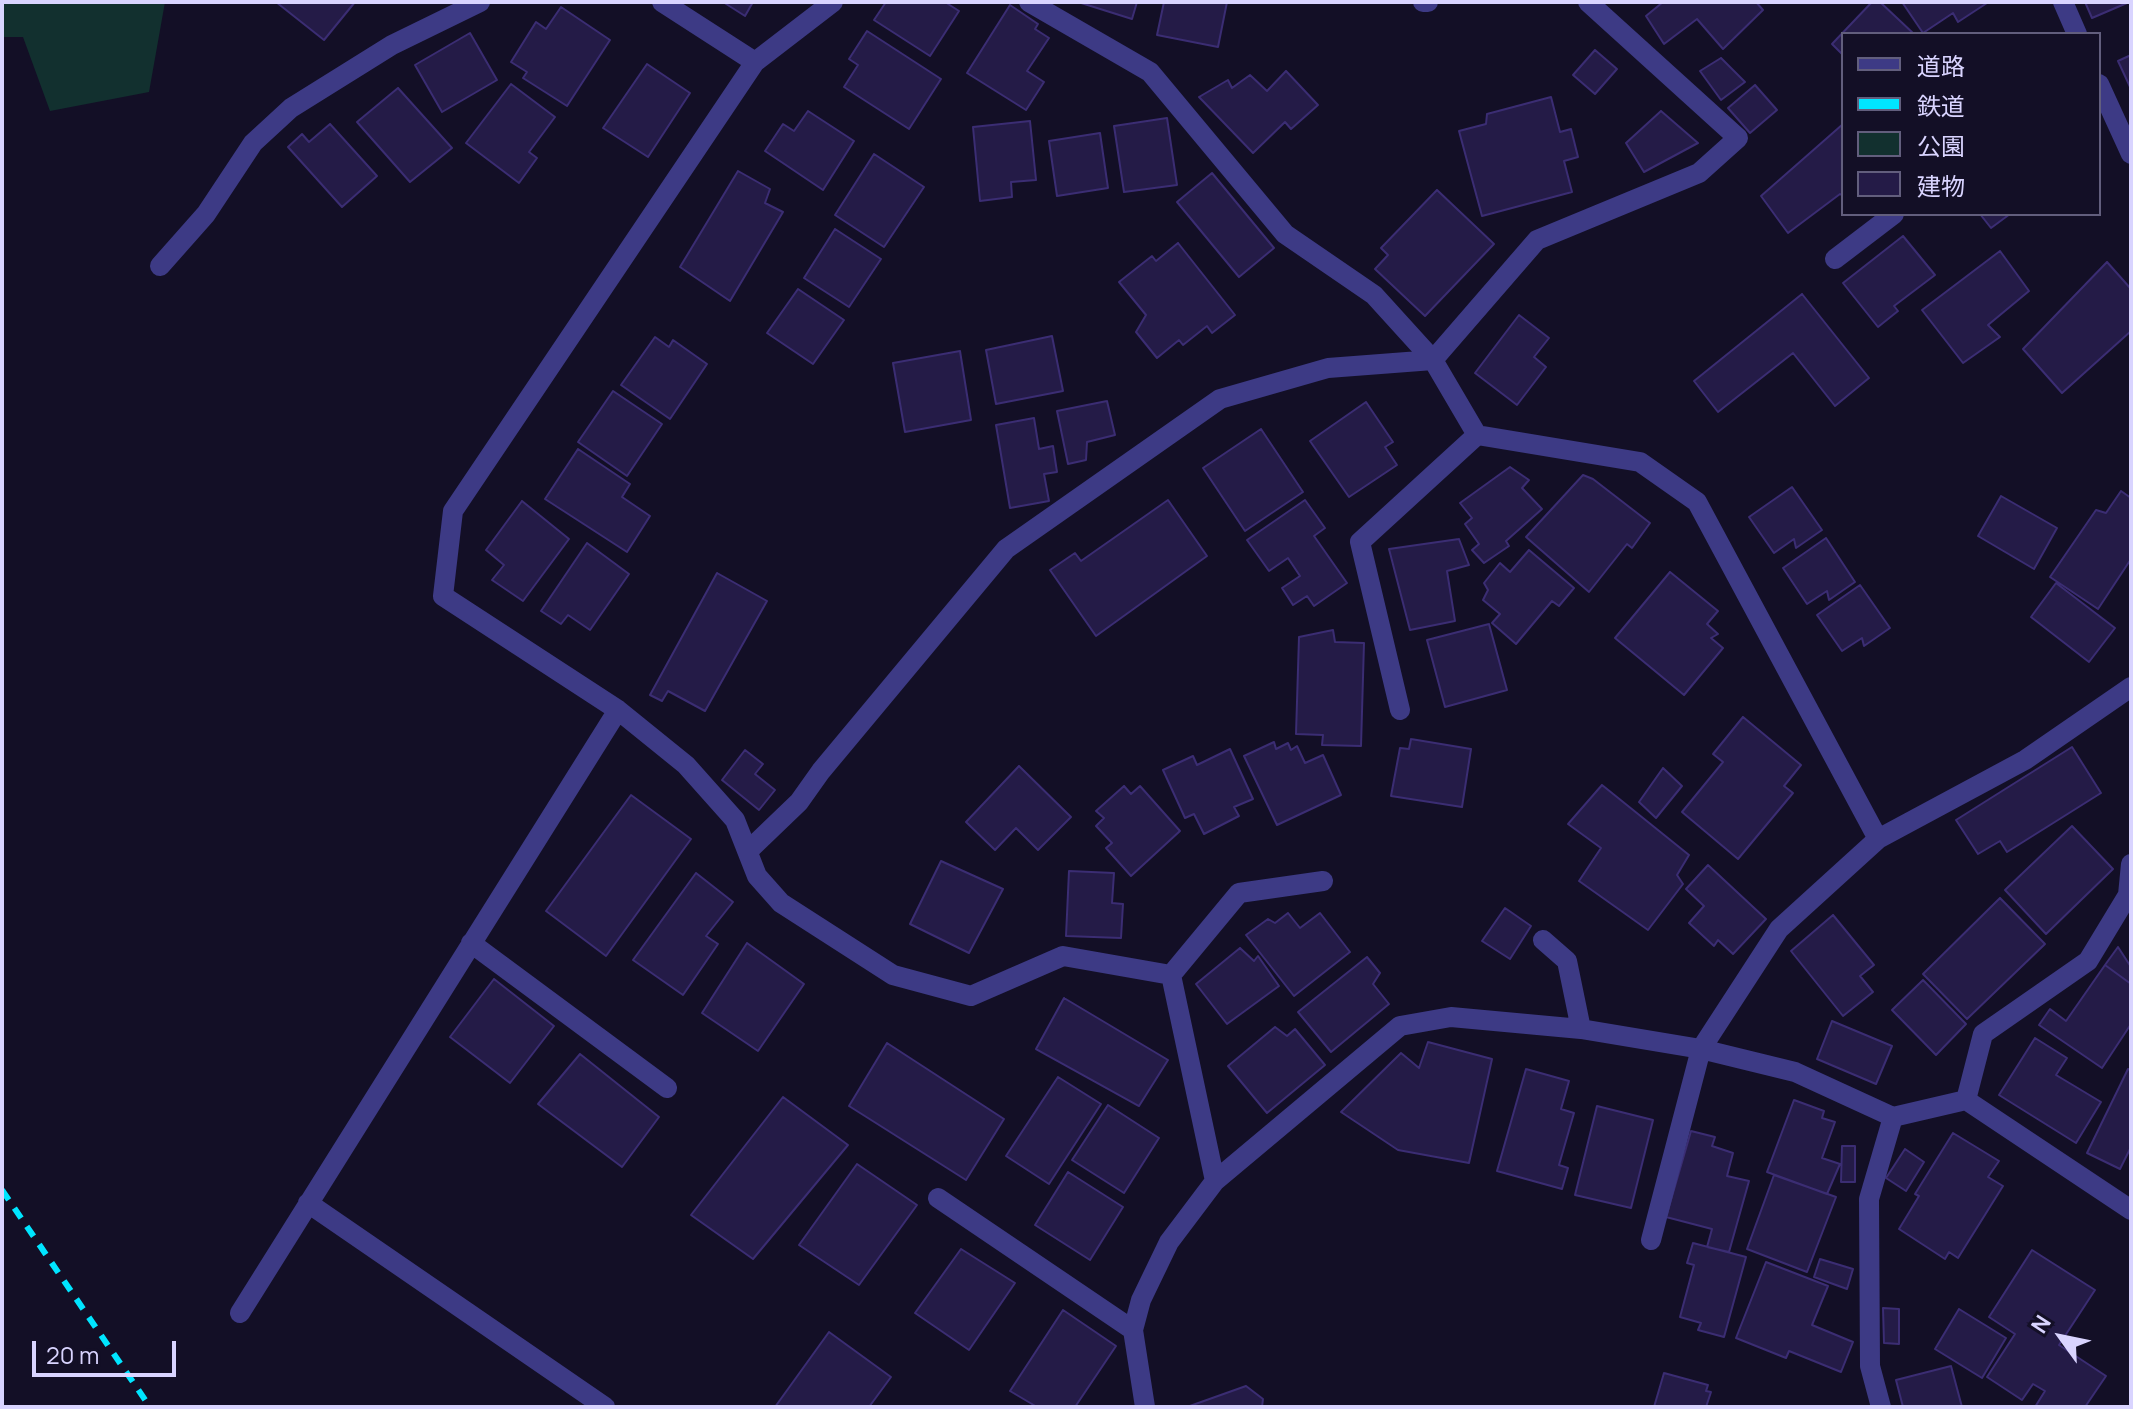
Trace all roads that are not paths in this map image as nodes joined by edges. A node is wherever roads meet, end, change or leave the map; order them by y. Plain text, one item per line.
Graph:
1 (480, 2) edge
2 (662, 2) edge
3 (833, 2) edge
4 (1029, 2) edge
5 (1588, 2) edge
6 (2063, 2) edge
7 (2076, 32) edge
8 (755, 62) junction
9 (2101, 88) edge
10 (2131, 154) edge
11 (1891, 216) edge
12 (1835, 259) dead end
13 (160, 266) dead end
14 (1433, 360) junction
15 (1477, 435) junction
16 (2131, 687) edge
17 (618, 710) junction
18 (1400, 710) dead end
19 (1878, 839) junction
20 (748, 851) junction
21 (2131, 864) edge
22 (1323, 881) dead end
23 (1543, 940) dead end
24 (471, 943) junction
25 (1171, 975) junction
26 (1581, 1029) junction
27 (1701, 1049) junction
28 (667, 1088) dead end
29 (1966, 1100) junction
30 (1893, 1117) junction
31 (1215, 1181) junction
32 (938, 1198) dead end
33 (308, 1203) junction
34 (2131, 1210) edge
35 (1651, 1240) dead end
36 (240, 1313) dead end
37 (1133, 1330) junction
38 (605, 1407) edge
39 (1145, 1407) edge
40 (1881, 1407) edge

1 - 13 street
2 - 8 street
3 - 8 street
4 - 14 street
5 - 14 street
6 - 7 street
8 - 17 street
9 - 10 street
11 - 12 street
14 - 15 street
14 - 20 street
15 - 18 street
15 - 19 street
16 - 19 street
17 - 20 street
17 - 24 street
19 - 27 street
20 - 25 street
21 - 29 street
22 - 25 street
23 - 26 street
24 - 28 street
24 - 33 street
25 - 31 street
26 - 27 street
26 - 31 street
27 - 30 street
27 - 35 street
29 - 30 street
29 - 34 street
30 - 40 street
31 - 37 street
32 - 37 street
33 - 36 street
33 - 38 street
37 - 39 street

